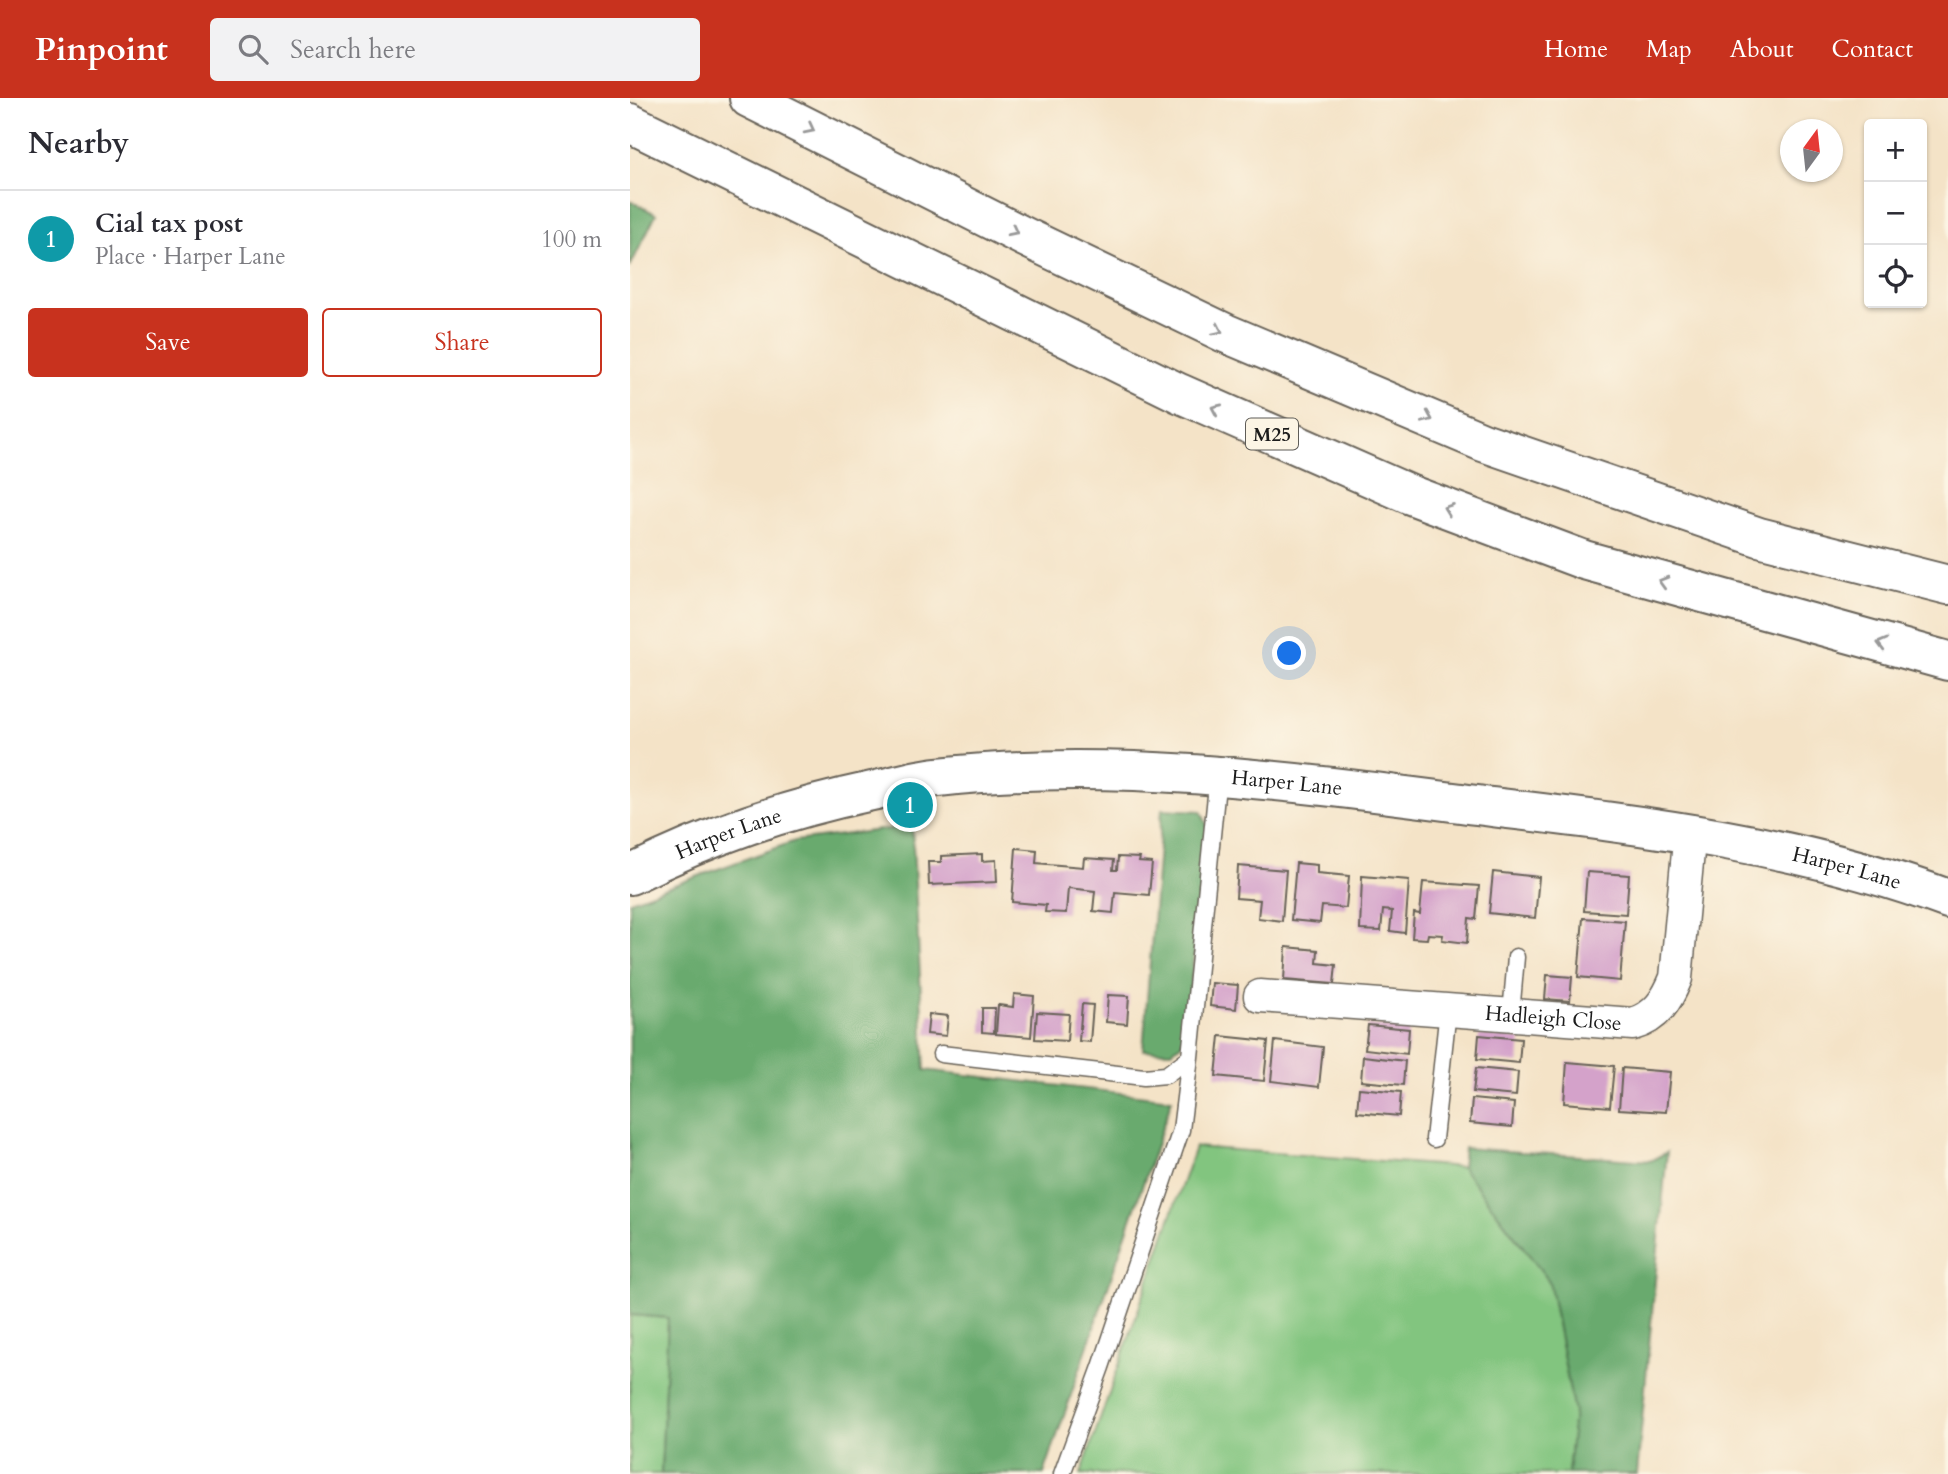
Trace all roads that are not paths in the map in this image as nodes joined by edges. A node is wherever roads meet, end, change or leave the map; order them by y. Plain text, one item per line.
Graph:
1 (749, 98) edge
2 (630, 123) edge
3 (1948, 585) edge
4 (1948, 661) edge
5 (1218, 775) junction
6 (1690, 831) junction
7 (630, 875) edge
8 (1948, 899) edge
9 (1516, 957) dead end
10 (1260, 996) dead end
11 (1448, 1010) junction
12 (1511, 1014) junction
13 (941, 1054) dead end
14 (1190, 1056) junction
15 (1434, 1139) dead end
16 (1062, 1474) edge

1 -> 3 main road
4 -> 2 main road, M25
5 - 6 main road, Harper Lane
5 - 7 main road, Harper Lane
5 - 14 lane
6 - 8 main road, Harper Lane
6 - 12 street, Hadleigh Close
9 - 12 lane
10 - 11 street, Hadleigh Close
11 - 12 street, Hadleigh Close
11 - 15 lane
13 - 14 lane
14 - 16 lane

